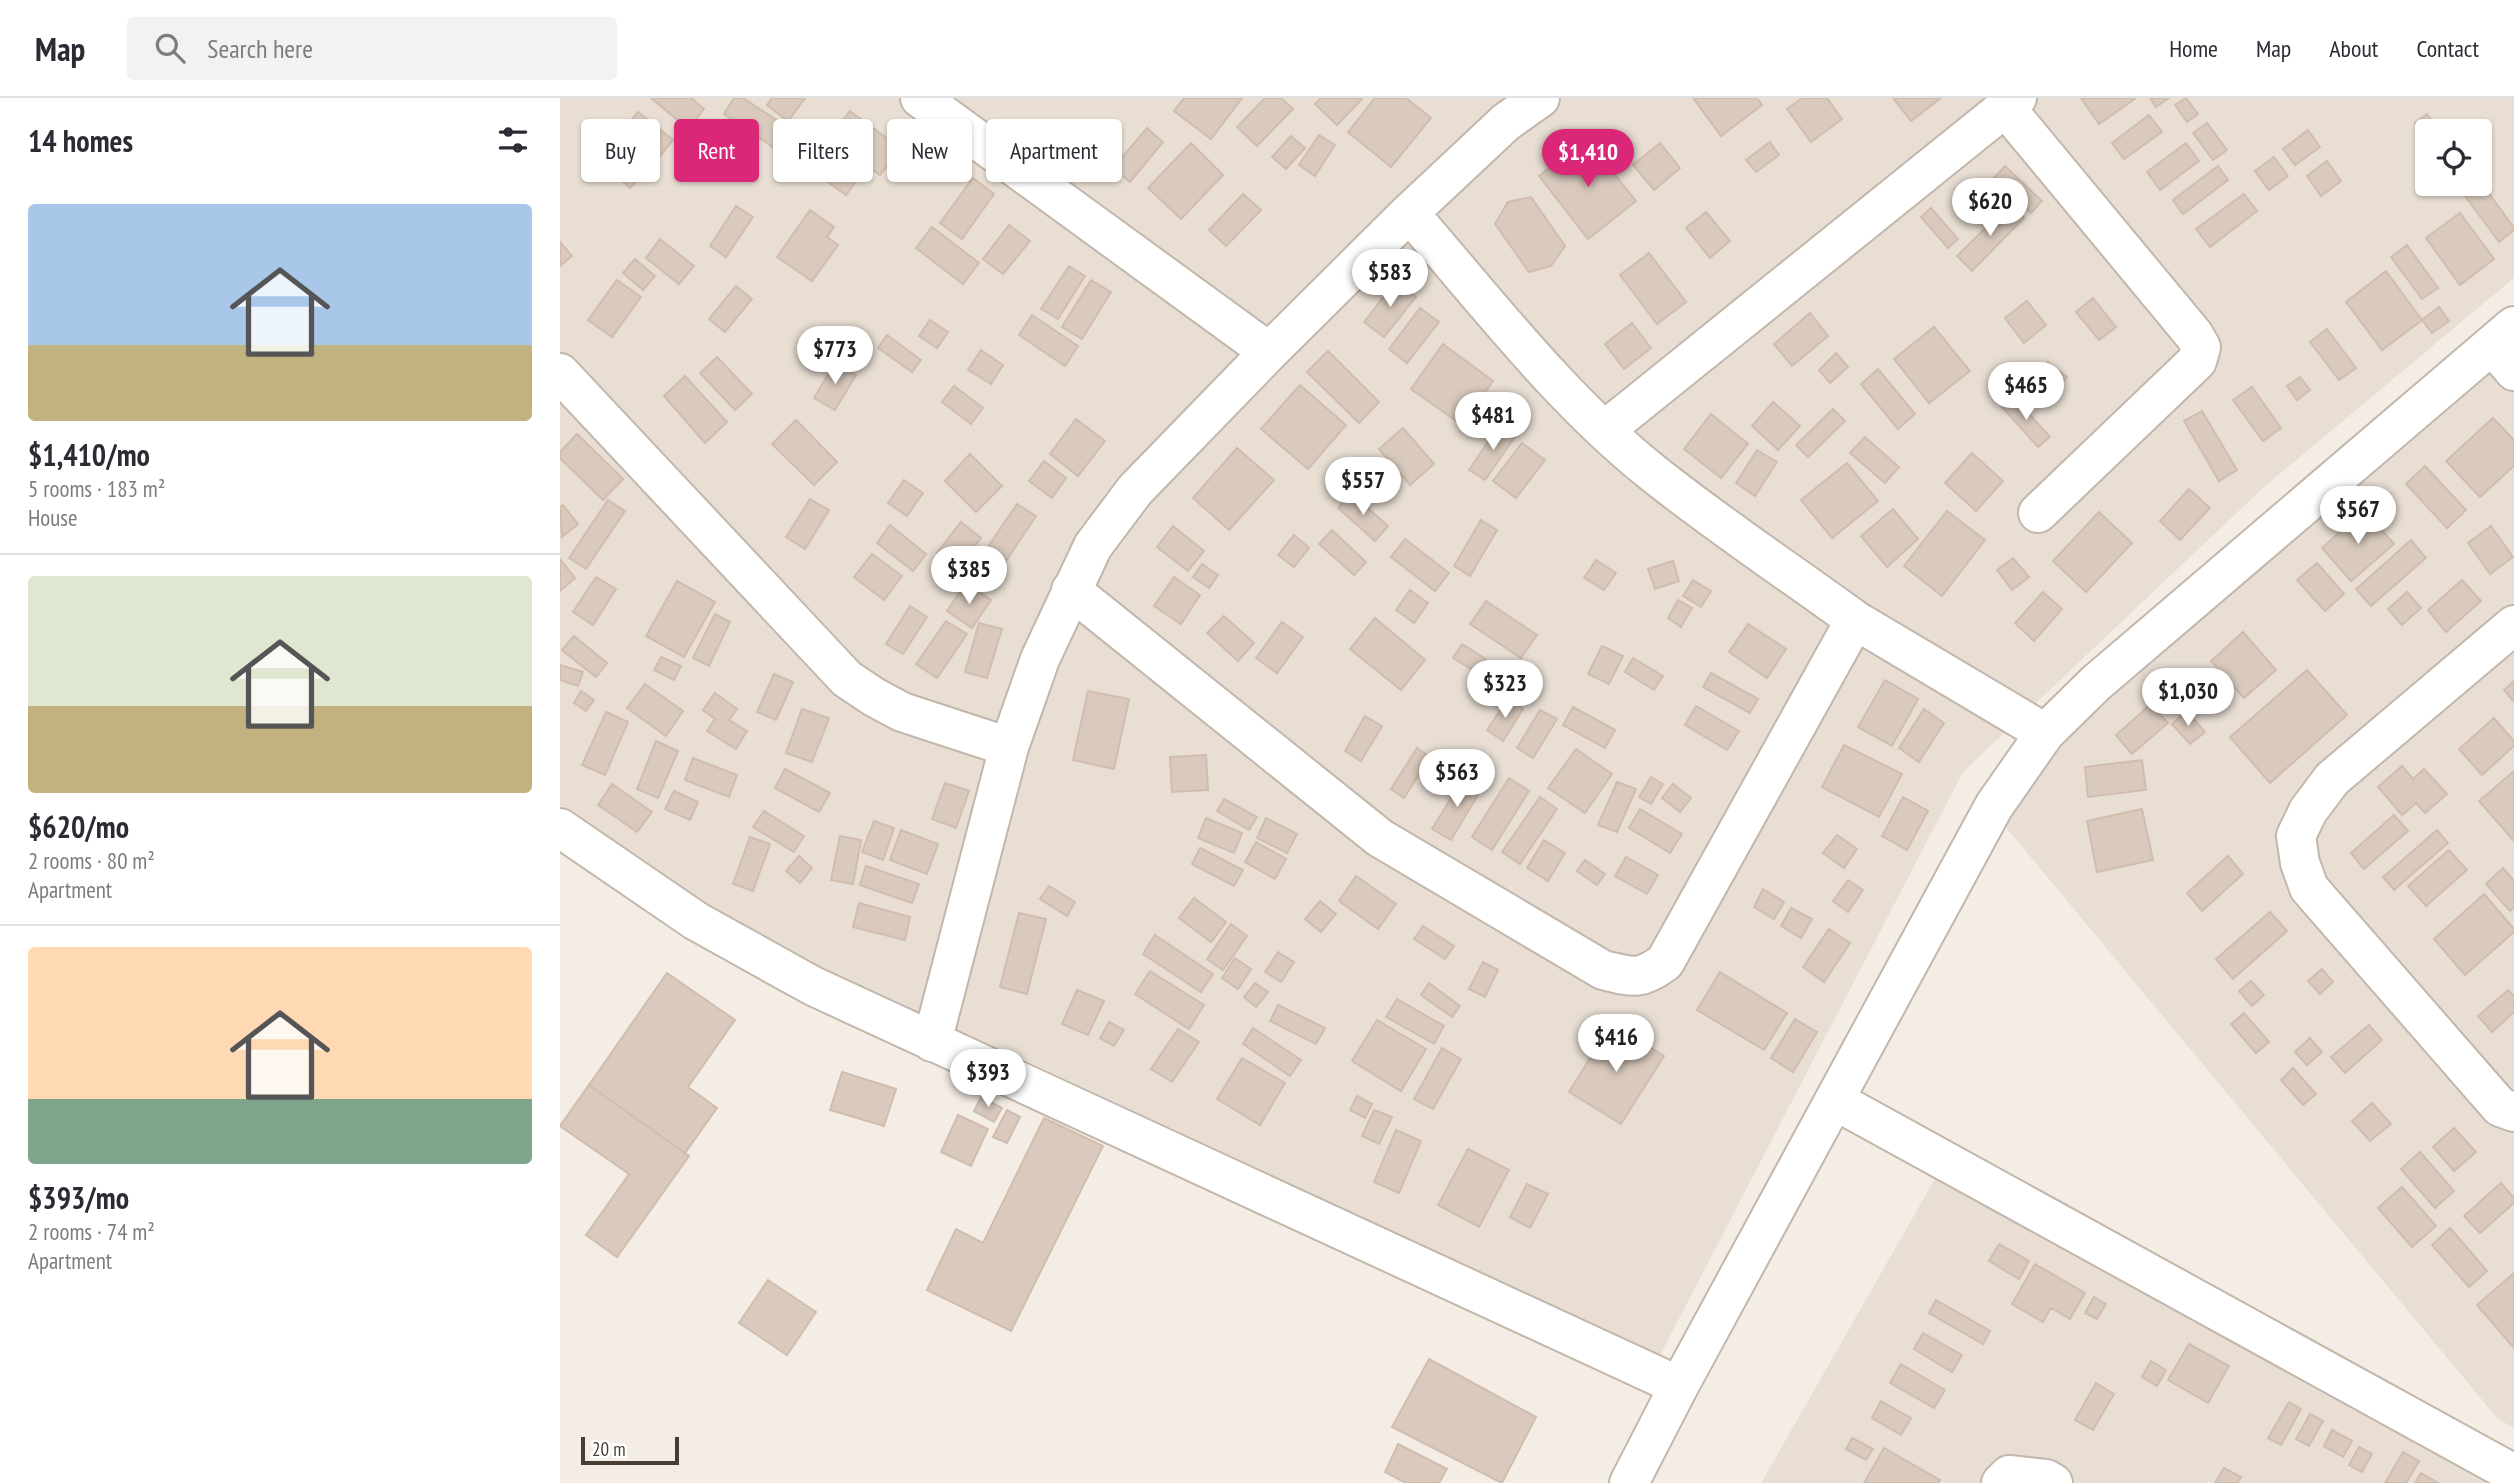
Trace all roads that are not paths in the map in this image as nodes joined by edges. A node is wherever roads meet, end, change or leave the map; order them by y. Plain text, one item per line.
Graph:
1 (920, 98) edge
2 (1540, 98) edge
3 (2011, 102) edge
4 (1494, 110) edge
5 (1409, 213) junction
6 (2507, 347) edge
7 (1269, 352) junction
8 (560, 373) edge
9 (1605, 430) junction
10 (2038, 513) dead end
11 (1071, 590) junction
12 (1855, 620) junction
13 (2514, 625) edge
14 (2045, 733) junction
15 (1009, 747) junction
16 (560, 828) edge
17 (932, 1042) junction
18 (1836, 1101) junction
19 (2514, 1112) edge
20 (1679, 1386) junction
21 (2514, 1474) edge
22 (1629, 1483) edge
23 (2001, 1483) edge
24 (2053, 1483) edge

1 - 7 street
2 - 4 street
3 - 9 street
3 - 10 street
4 - 5 street
5 - 7 street
5 - 9 street
6 - 14 street
7 - 11 street
8 - 15 street
9 - 12 street
11 - 12 street
11 - 15 street
12 - 14 street
13 - 19 street
14 - 18 street
15 - 17 street
16 - 17 street
17 - 20 street
18 - 20 street
18 - 21 street
20 - 22 street
23 - 24 street

